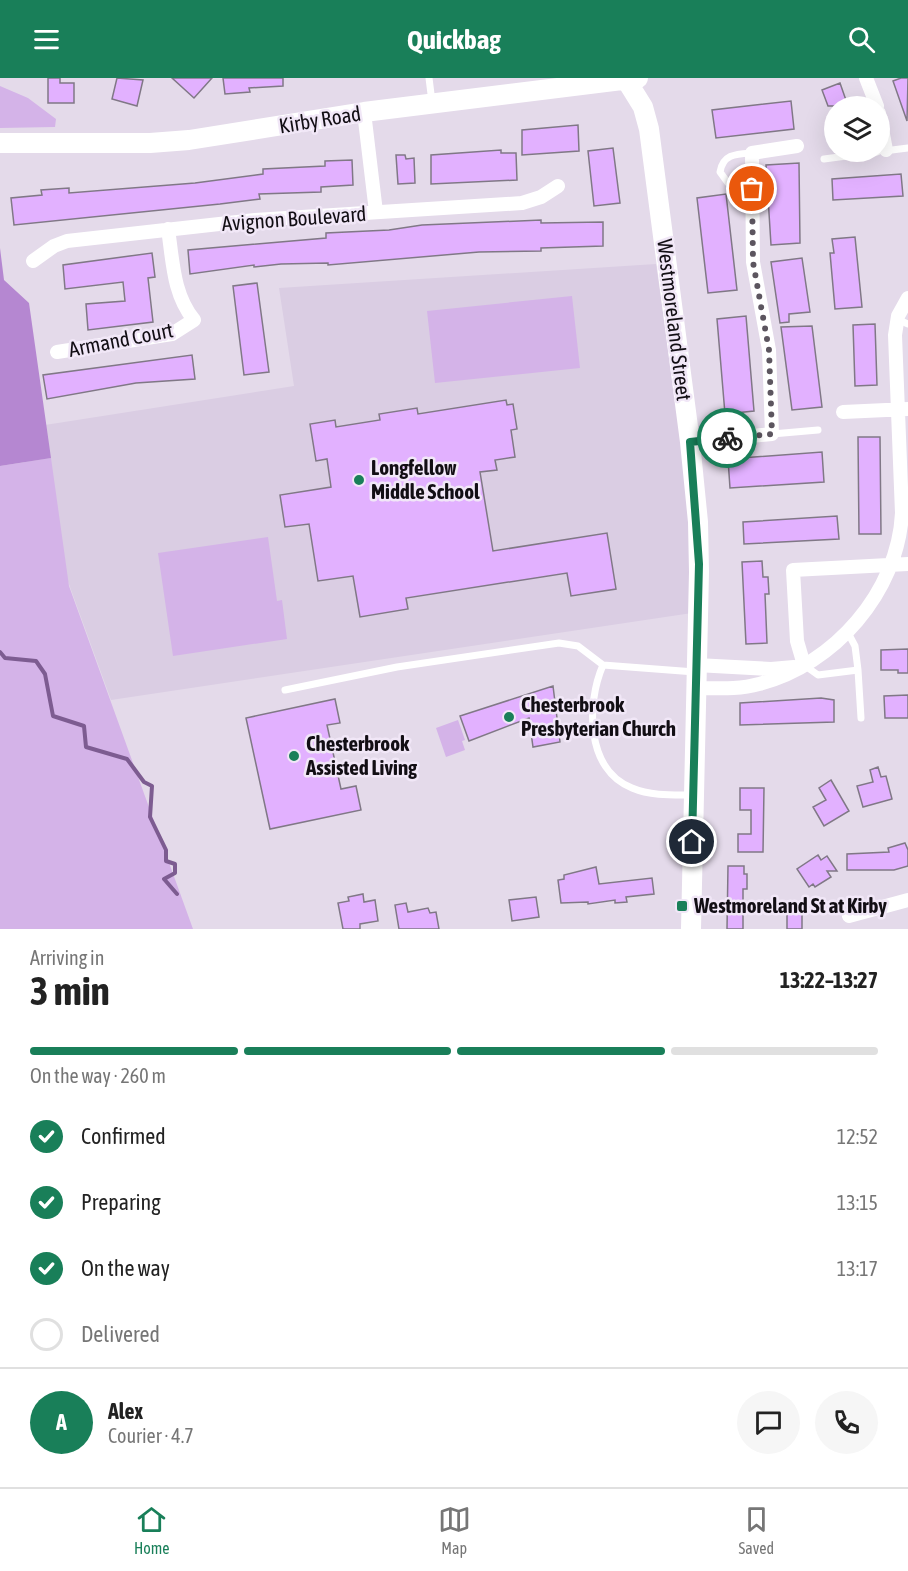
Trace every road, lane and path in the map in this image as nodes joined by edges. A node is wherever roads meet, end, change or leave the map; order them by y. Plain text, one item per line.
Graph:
1 (429, 78) edge
2 (866, 78) edge
3 (631, 79) edge
4 (873, 96) edge
5 (432, 104) junction
6 (364, 112) junction
7 (0, 143) edge
8 (797, 146) dead end
9 (908, 147) edge
10 (890, 150) edge
11 (752, 153) junction
12 (558, 186) dead end
13 (752, 189) junction
14 (376, 212) junction
15 (168, 229) junction
16 (33, 261) dead end
17 (908, 298) edge
18 (903, 322) edge
19 (57, 352) dead end
20 (903, 410) edge
21 (843, 412) dead end
22 (818, 430) dead end
23 (772, 434) junction
24 (690, 442) junction
25 (905, 486) edge
26 (893, 564) junction
27 (908, 564) edge
28 (847, 631) junction
29 (603, 665) junction
30 (804, 665) junction
31 (858, 670) junction
32 (695, 675) junction
33 (285, 690) dead end
34 (861, 718) dead end
35 (693, 795) junction
36 (908, 900) edge
37 (849, 916) dead end
38 (691, 929) edge

1 - 5 lane
2 - 4 street
3 - 5 main road, Kirby Road
3 - 24 main road, Westmoreland Street
5 - 6 main road, Kirby Road
6 - 7 main road, Kirby Road
6 - 14 street
8 - 11 street
9 - 10 lane
11 - 13 street
11 - 13 lane
12 - 14 street, Avignon Boulevard
13 - 23 street
14 - 15 street, Avignon Boulevard
15 - 16 street, Avignon Boulevard
15 - 19 street, Armand Court
17 - 18 street
18 - 20 street
20 - 21 street
20 - 25 street
22 - 23 lane
23 - 24 street
24 - 32 main road, Westmoreland Street
25 - 26 street
26 - 27 street
26 - 28 street
26 - 30 street
28 - 30 street
28 - 31 lane
29 - 32 lane
29 - 33 lane
29 - 35 lane
30 - 31 lane
30 - 32 street
30 - 32 street
31 - 34 lane
32 - 35 main road, Westmoreland Street
35 - 38 main road, Westmoreland Street
36 - 37 street

